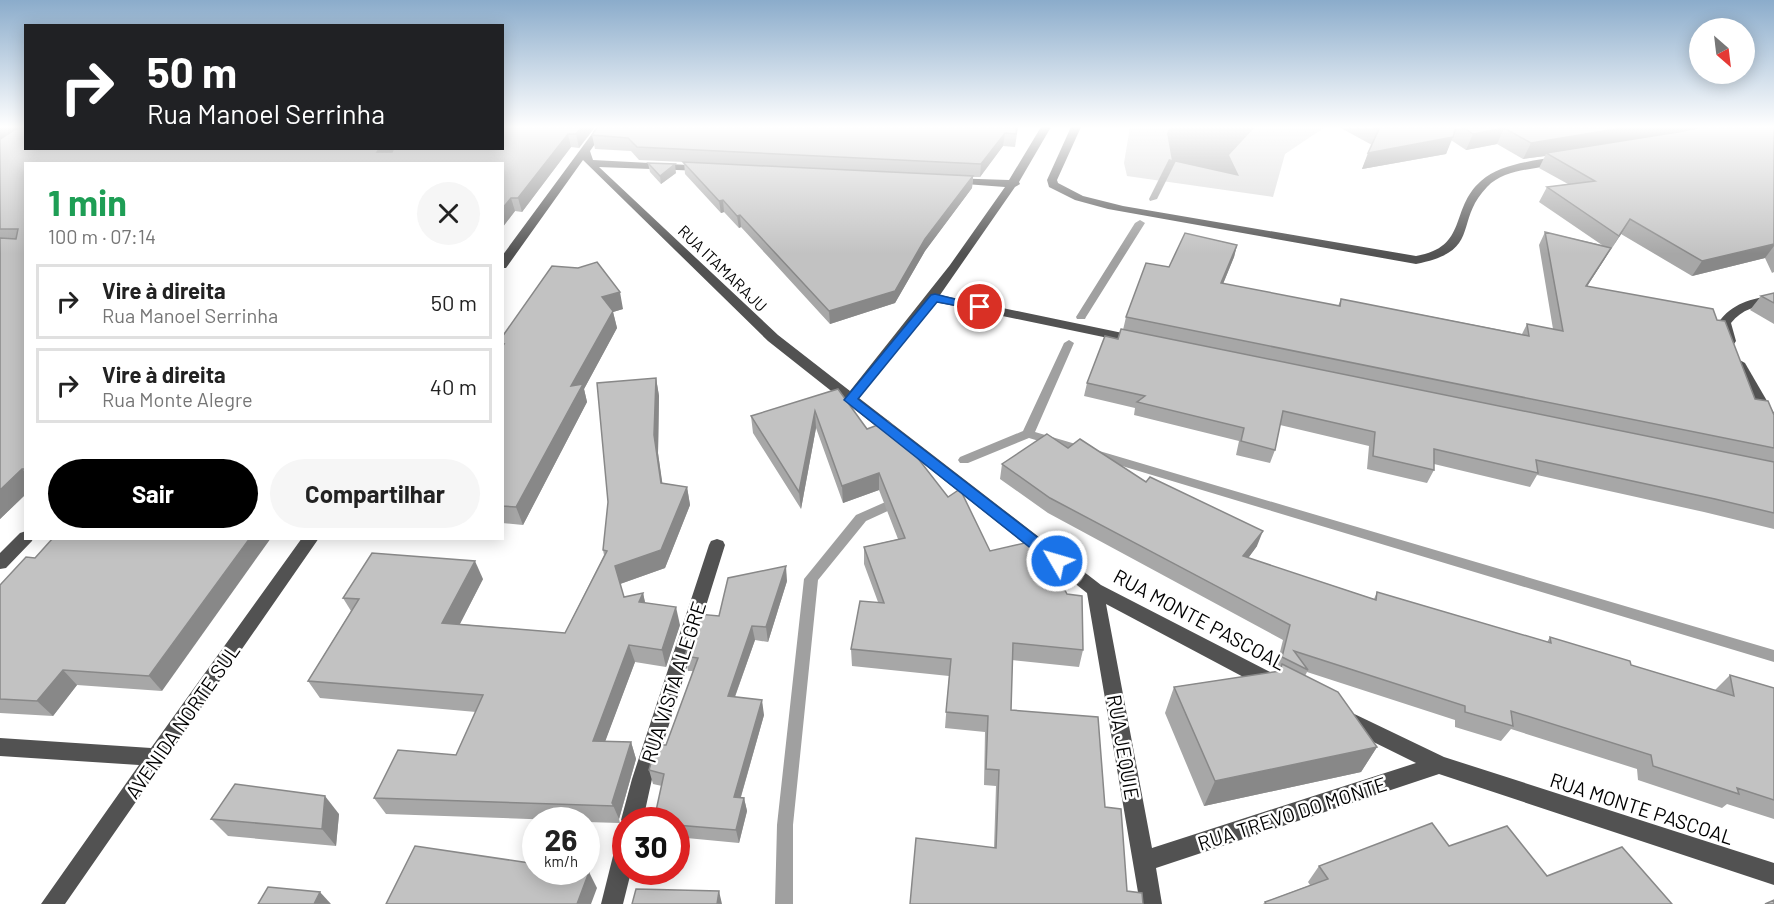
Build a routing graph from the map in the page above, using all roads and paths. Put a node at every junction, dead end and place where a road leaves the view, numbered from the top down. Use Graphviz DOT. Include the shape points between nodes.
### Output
graph roads {
  1 [pos="570,169"];
  2 [pos="596,169"];
  3 [pos="1023,169"];
  4 [pos="1057,169"];
  5 [pos="1520,169"];
  6 [pos="944,180"];
  7 [pos="1015,184"];
  8 [pos="507,253"];
  9 [pos="935,298"];
  10 [pos="1774,299"];
  11 [pos="1154,343"];
  12 [pos="850,400"];
  13 [pos="1774,425"];
  14 [pos="24,539"];
  15 [pos="310,540"];
  16 [pos="717,545"];
  17 [pos="0,563"];
  18 [pos="1095,590"];
  19 [pos="1293,693"];
  20 [pos="1324,709"];
  21 [pos="0,747"];
  22 [pos="157,757"];
  23 [pos="1439,765"];
  24 [pos="635,807"];
  25 [pos="1145,861"];
  26 [pos="1774,874"];
  27 [pos="617,885"];
  28 [pos="52,904"];
  29 [pos="612,904"];
  30 [pos="1151,904"];
  1 -- 8 [label="street"];
  2 -- 12 [label="street, RUA ITAMARAJU" via="773,338"];
  3 -- 7 [label="street"];
  4 -- 5 [label="street" via="1053,185 1096,202 1416,260 1435,259 1446,252 1484,184 1500,174"];
  6 -- 7 [label="street"];
  7 -- 9 [label="street"];
  9 -- 11 [label="street"];
  9 -- 12 [label="street"];
  10 -- 13 [label="street" via="1734,310 1725,323 1732,353"];
  12 -- 18 [label="street, RUA MONTE PASCOAL"];
  14 -- 17 [label="street"];
  15 -- 22 [label="street, AVENIDA NORTE SUL"];
  16 -- 24 [label="street, RUA VISTA ALEGRE"];
  18 -- 19 [label="street, RUA MONTE PASCOAL"];
  18 -- 25 [label="street, RUA JEQUIE"];
  20 -- 23 [label="street, RUA MONTE PASCOAL"];
  21 -- 22 [label="street"];
  22 -- 28 [label="street, AVENIDA NORTE SUL"];
  23 -- 25 [label="street, RUA TREVO DO MONTE"];
  23 -- 26 [label="street, RUA MONTE PASCOAL"];
  25 -- 30 [label="street, RUA JEQUIE"];
  27 -- 29 [label="street"];
}
